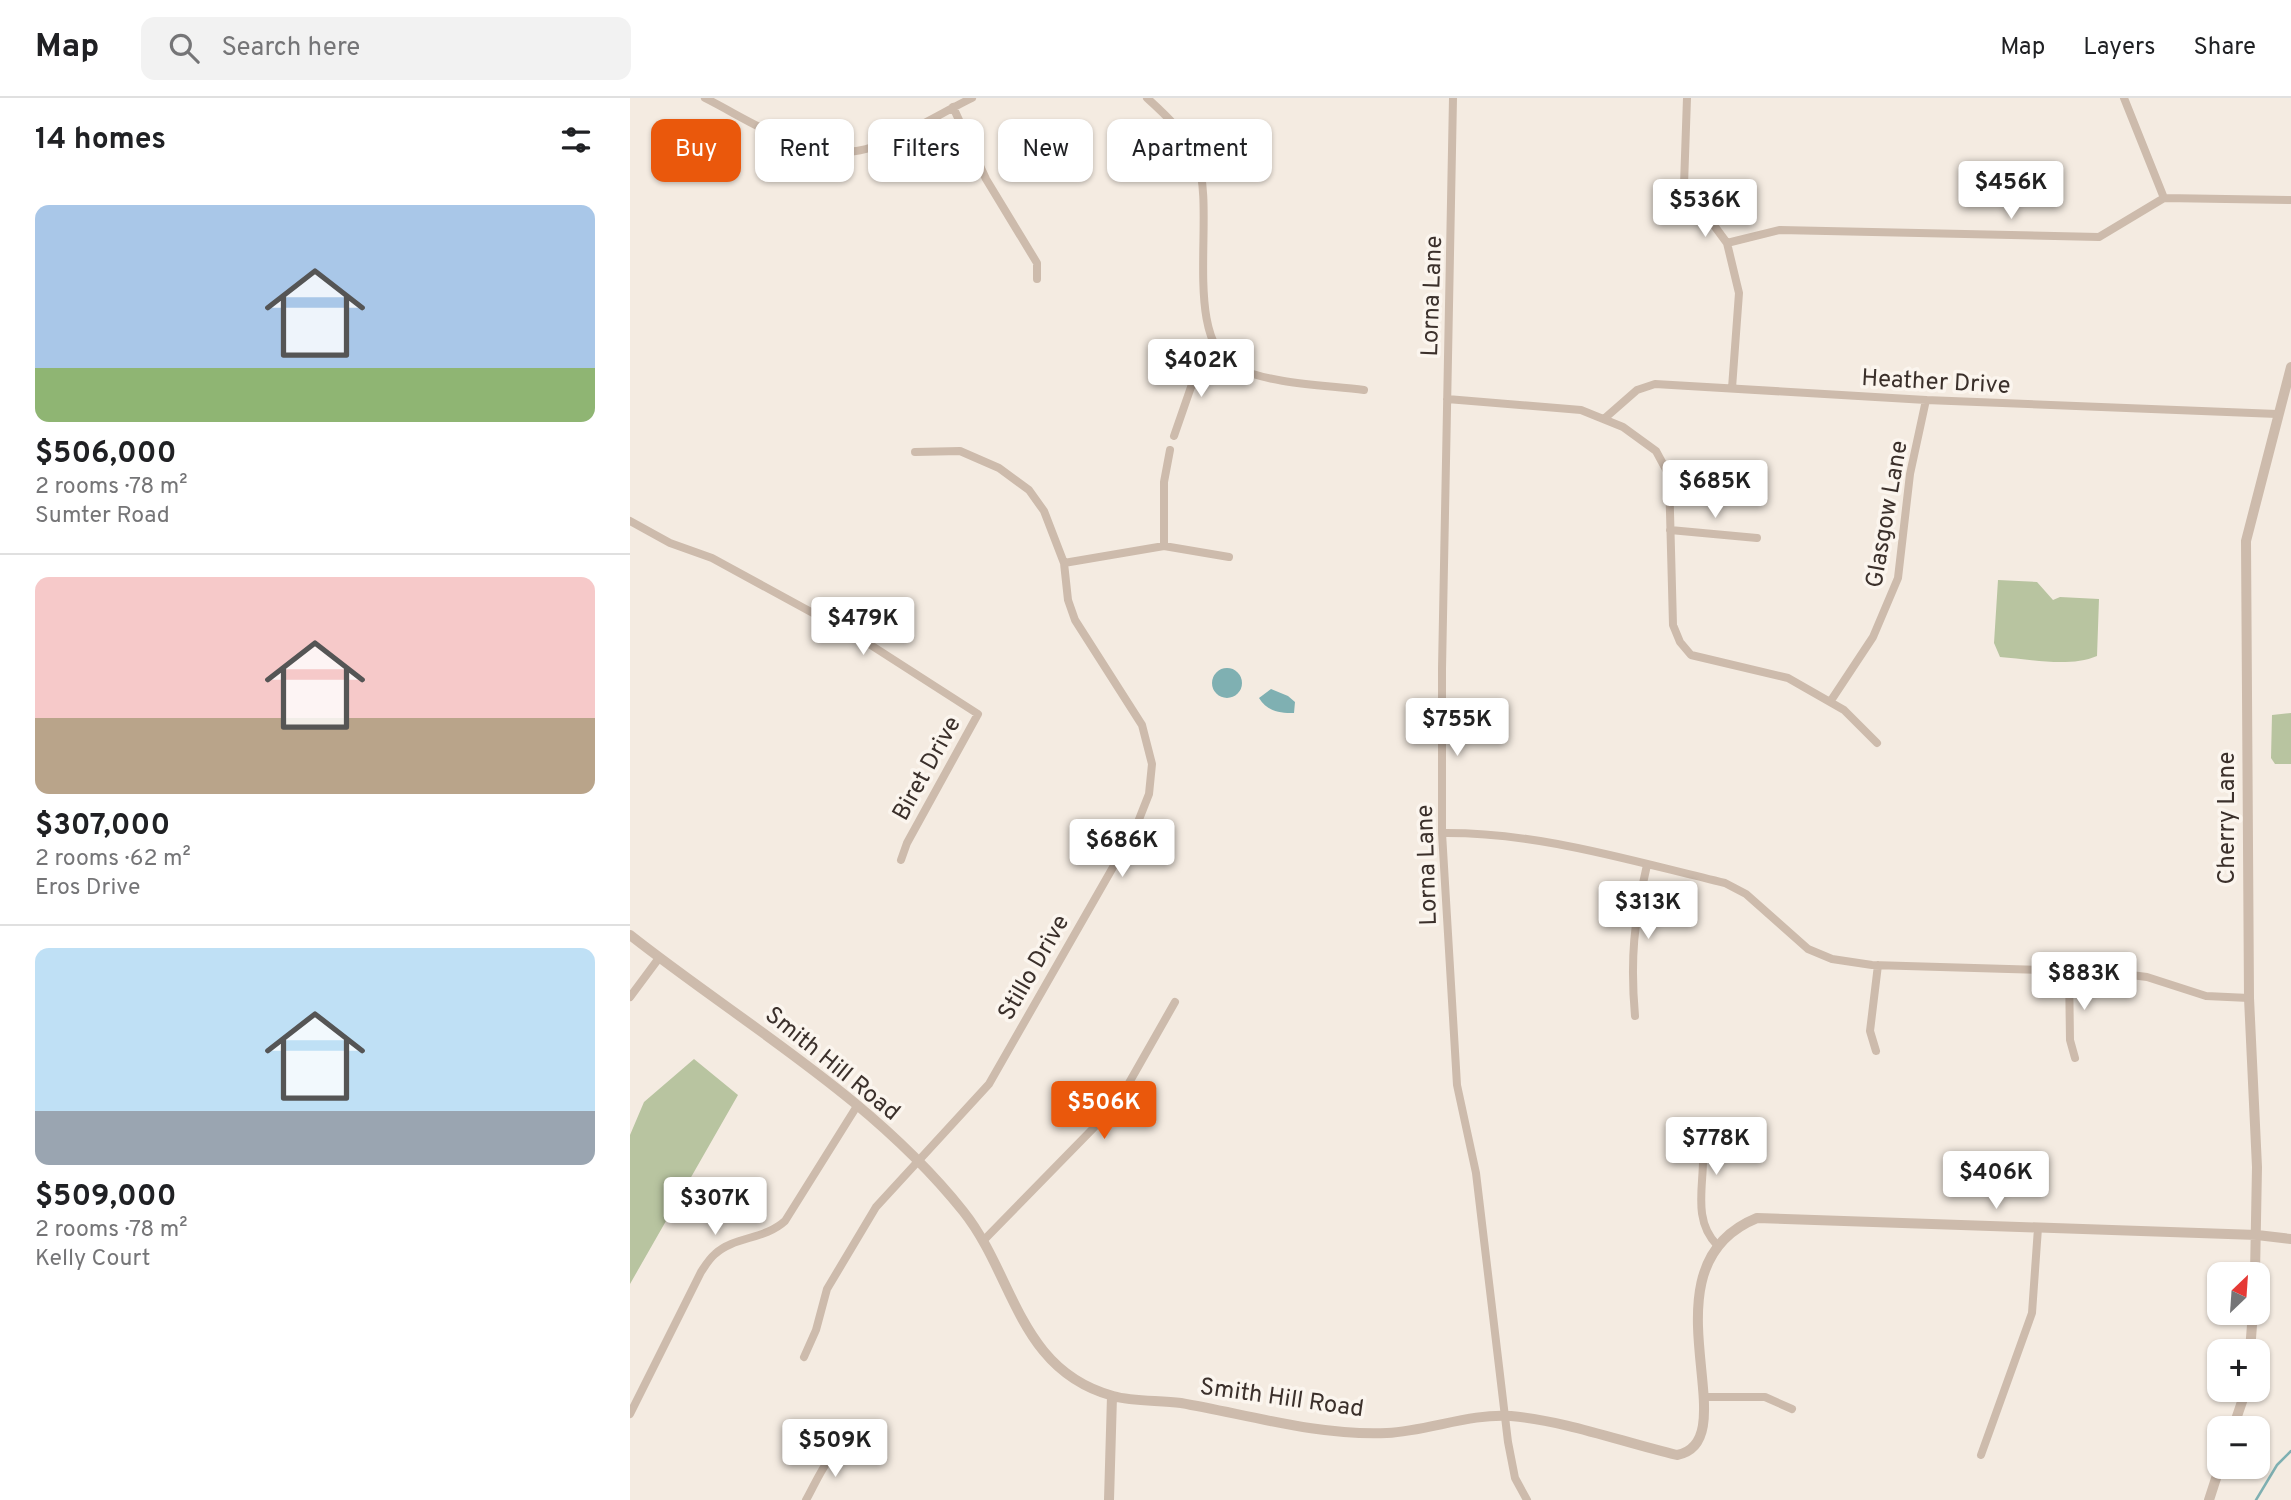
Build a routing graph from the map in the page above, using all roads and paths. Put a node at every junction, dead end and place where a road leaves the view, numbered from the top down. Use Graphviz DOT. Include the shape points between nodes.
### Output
graph roads {
  1 [pos="705,98"];
  2 [pos="972,98"];
  3 [pos="1147,98"];
  4 [pos="1454,98"];
  5 [pos="1687,98"];
  6 [pos="2124,98"];
  7 [pos="953,107"];
  8 [pos="2164,198"];
  9 [pos="2291,201"];
  10 [pos="1727,243"];
  11 [pos="1037,279"];
  12 [pos="1220,355"];
  13 [pos="2291,367"];
  14 [pos="1731,388"];
  15 [pos="1364,390"];
  16 [pos="1447,399"];
  17 [pos="1926,400"];
  18 [pos="2277,414"];
  19 [pos="1605,418"];
  20 [pos="1174,436"];
  21 [pos="1170,450"];
  22 [pos="915,453"];
  23 [pos="630,521"];
  24 [pos="1671,530"];
  25 [pos="1757,538"];
  26 [pos="1164,546"];
  27 [pos="1229,557"];
  28 [pos="1064,563"];
  29 [pos="1830,702"];
  30 [pos="1877,743"];
  31 [pos="1442,833"];
  32 [pos="901,860"];
  33 [pos="1647,865"];
  34 [pos="630,934"];
  35 [pos="659,958"];
  36 [pos="1878,965"];
  37 [pos="2069,970"];
  38 [pos="630,997"];
  39 [pos="2249,998"];
  40 [pos="1175,1002"];
  41 [pos="1635,1017"];
  42 [pos="1876,1051"];
  43 [pos="2076,1058"];
  44 [pos="857,1106"];
  45 [pos="1696,1123"];
  46 [pos="916,1160"];
  47 [pos="2038,1228"];
  48 [pos="2257,1234"];
  49 [pos="2291,1239"];
  50 [pos="983,1241"];
  51 [pos="1717,1245"];
  52 [pos="2256,1262"];
  53 [pos="804,1357"];
  54 [pos="1112,1396"];
  55 [pos="1703,1397"];
  56 [pos="1792,1409"];
  57 [pos="630,1414"];
  58 [pos="1507,1416"];
  59 [pos="852,1441"];
  60 [pos="1982,1455"];
  61 [pos="2216,1479"];
  62 [pos="806,1500"];
  63 [pos="1109,1500"];
  64 [pos="1527,1500"];
  65 [pos="2209,1500"];
  1 -- 7 [label="street" via="788,140 846,152 867,148"];
  2 -- 7 [label="street"];
  3 -- 12 [label="street" via="1169,117 1198,162 1206,310"];
  4 -- 16 [label="street, Lorna Lane"];
  5 -- 10 [label="street" via="1684,186"];
  6 -- 8 [label="street"];
  7 -- 11 [label="street" via="986,179 1037,263"];
  8 -- 9 [label="street"];
  8 -- 10 [label="street" via="2099,237 1780,230"];
  10 -- 14 [label="street" via="1739,293"];
  12 -- 15 [label="street" via="1236,368 1258,375"];
  12 -- 20 [label="street" via="1191,387"];
  13 -- 18 [label="street, Cherry Lane"];
  14 -- 17 [label="street, Heather Drive"];
  14 -- 19 [label="street, Heather Drive" via="1655,384 1637,390"];
  16 -- 19 [label="street" via="1581,410"];
  16 -- 31 [label="street, Lorna Lane"];
  17 -- 18 [label="street, Heather Drive"];
  17 -- 29 [label="street, Glasgow Lane" via="1910,474 1898,578 1873,637"];
  18 -- 39 [label="street, Cherry Lane" via="2246,541"];
  19 -- 24 [label="street" via="1656,451 1669,475"];
  21 -- 26 [label="street" via="1164,482"];
  22 -- 28 [label="street, Stillo Drive" via="960,451 999,468 1029,491 1044,511"];
  23 -- 32 [label="street, Biret Drive" via="670,543 712,558 866,642 978,714"];
  24 -- 25 [label="street"];
  24 -- 29 [label="street" via="1672,625 1691,655 1788,678"];
  26 -- 27 [label="street"];
  26 -- 28 [label="street"];
  28 -- 46 [label="street, Stillo Drive" via="1075,621 1142,725 1152,764 1149,794 1136,827 989,1084"];
  29 -- 30 [label="street"];
  31 -- 33 [label="street" via="1490,832 1532,838"];
  31 -- 58 [label="street, Lorna Lane" via="1457,1085 1476,1174"];
  33 -- 36 [label="street" via="1725,883 1746,894 1808,949 1832,959"];
  33 -- 41 [label="street" via="1634,928"];
  34 -- 35 [label="street, Smith Hill Road"];
  35 -- 38 [label="street"];
  35 -- 44 [label="street, Smith Hill Road" via="817,1071"];
  36 -- 37 [label="street"];
  36 -- 42 [label="street" via="1870,1031"];
  37 -- 39 [label="street" via="2147,977 2206,996"];
  37 -- 43 [label="street" via="2070,1040"];
  39 -- 48 [label="street, Cherry Lane"];
  40 -- 50 [label="street" via="1117,1104"];
  44 -- 46 [label="street, Smith Hill Road"];
  44 -- 57 [label="street" via="785,1221 772,1232 731,1244 715,1254 701,1272"];
  45 -- 51 [label="street" via="1703,1145 1701,1221"];
  46 -- 50 [label="street, Smith Hill Road" via="945,1188"];
  46 -- 53 [label="street, Stillo Drive" via="876,1207 827,1289"];
  47 -- 48 [label="street, Smith Hill Road"];
  47 -- 51 [label="street, Smith Hill Road" via="1757,1218 1741,1224"];
  47 -- 60 [label="street" via="2032,1313"];
  48 -- 49 [label="street, Smith Hill Road"];
  48 -- 52 [label="street, Cherry Lane"];
  50 -- 54 [label="street, Smith Hill Road" via="1034,1342 1070,1375"];
  51 -- 55 [label="street, Smith Hill Road" via="1700,1281"];
  54 -- 58 [label="street, Smith Hill Road" via="1175,1402 1285,1424 1387,1433"];
  54 -- 63 [label="street"];
  55 -- 56 [label="street" via="1765,1397"];
  55 -- 58 [label="street, Smith Hill Road" via="1702,1436 1687,1453 1677,1455 1565,1425"];
  58 -- 64 [label="street, Lorna Lane" via="1515,1478"];
  59 -- 62 [label="street" via="831,1457"];
  61 -- 65 [label="street"];
}
